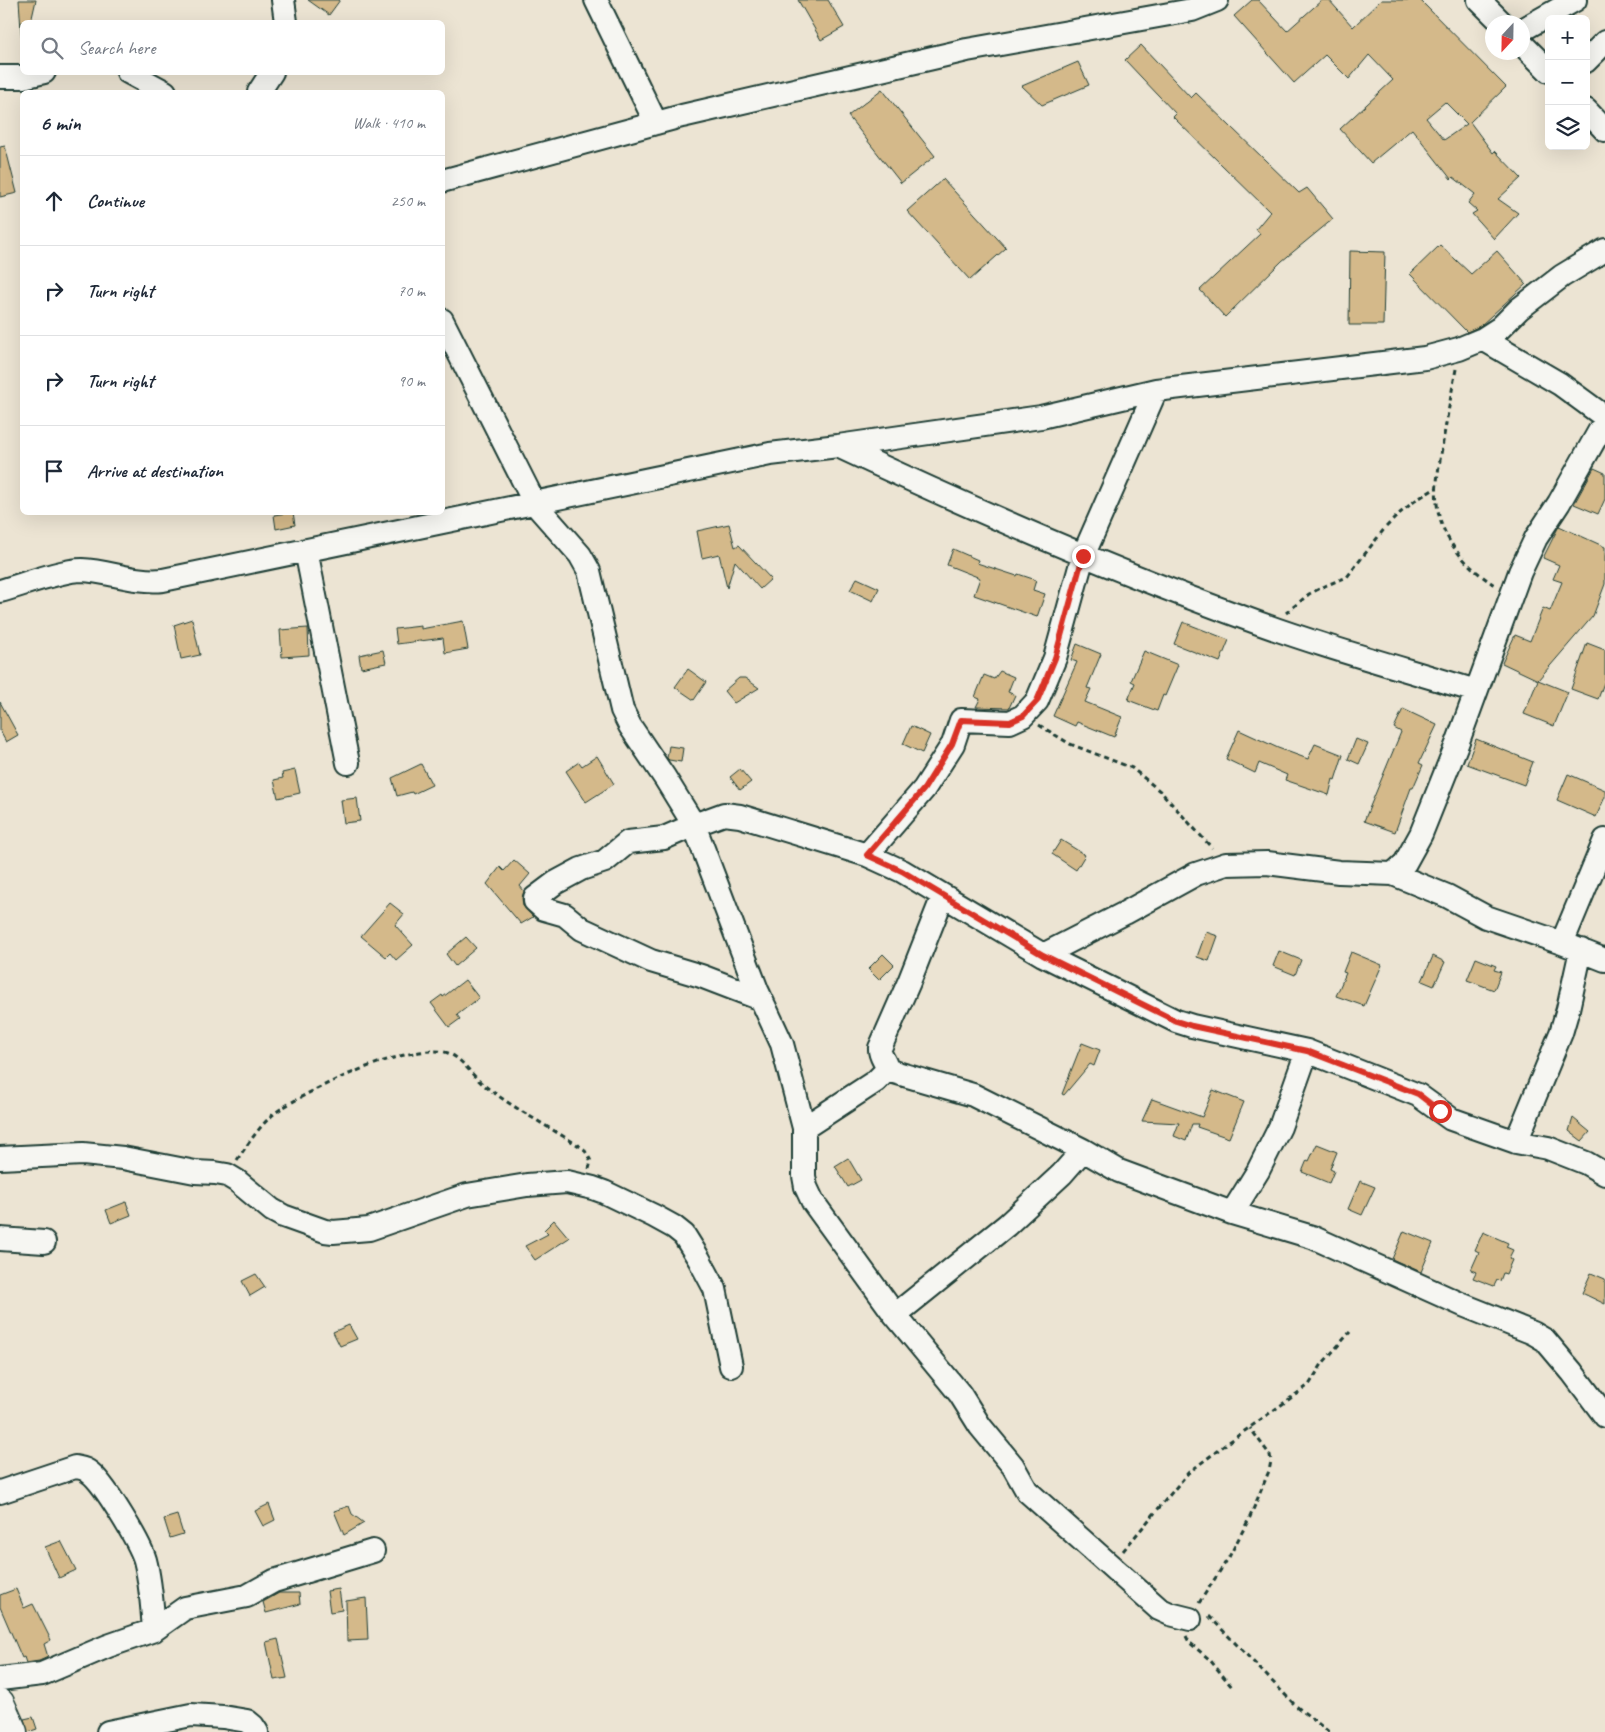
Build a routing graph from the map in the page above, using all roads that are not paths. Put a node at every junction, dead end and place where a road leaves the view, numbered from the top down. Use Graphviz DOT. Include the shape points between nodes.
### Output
graph roads {
  1 [pos="283,0"];
  2 [pos="596,0"];
  3 [pos="1217,0"];
  4 [pos="1479,0"];
  5 [pos="1575,0"];
  6 [pos="1494,15"];
  7 [pos="286,20"];
  8 [pos="1530,25"];
  9 [pos="1605,42"];
  10 [pos="1530,52"];
  11 [pos="1587,60"];
  12 [pos="1545,67"];
  13 [pos="31,75"];
  14 [pos="133,75"];
  15 [pos="270,75"];
  16 [pos="0,77"];
  17 [pos="160,90"];
  18 [pos="260,90"];
  19 [pos="1590,114"];
  20 [pos="656,123"];
  21 [pos="1605,130"];
  22 [pos="445,181"];
  23 [pos="1605,250"];
  24 [pos="445,326"];
  25 [pos="1483,340"];
  26 [pos="1156,390"];
  27 [pos="1605,417"];
  28 [pos="1605,421"];
  29 [pos="838,446"];
  30 [pos="535,504"];
  31 [pos="392,522"];
  32 [pos="306,550"];
  33 [pos="1083,556"];
  34 [pos="0,592"];
  35 [pos="1476,691"];
  36 [pos="348,763"];
  37 [pos="694,825"];
  38 [pos="1605,840"];
  39 [pos="867,855"];
  40 [pos="1393,874"];
  41 [pos="943,896"];
  42 [pos="1572,946"];
  43 [pos="1043,955"];
  44 [pos="1605,960"];
  45 [pos="761,999"];
  46 [pos="1307,1051"];
  47 [pos="887,1070"];
  48 [pos="804,1128"];
  49 [pos="1516,1142"];
  50 [pos="1083,1150"];
  51 [pos="0,1158"];
  52 [pos="1605,1174"];
  53 [pos="1232,1213"];
  54 [pos="0,1239"];
  55 [pos="44,1242"];
  56 [pos="895,1316"];
  57 [pos="731,1366"];
  58 [pos="1605,1416"];
  59 [pos="0,1492"];
  60 [pos="373,1551"];
  61 [pos="1194,1612"];
  62 [pos="154,1630"];
  63 [pos="0,1679"];
  64 [pos="0,1703"];
  65 [pos="13,1732"];
  66 [pos="108,1732"];
  67 [pos="257,1732"];
  1 -- 7 [label="street"];
  2 -- 20 [label="street"];
  3 -- 20 [label="street" via="1192,10 967,50"];
  4 -- 6 [label="street"];
  5 -- 8 [label="street"];
  9 -- 11 [label="street"];
  10 -- 12 [label="street"];
  13 -- 16 [label="street"];
  14 -- 17 [label="street"];
  15 -- 18 [label="street"];
  19 -- 21 [label="street"];
  20 -- 22 [label="street"];
  23 -- 25 [label="street" via="1562,276"];
  24 -- 30 [label="street"];
  25 -- 26 [label="street" via="1425,358"];
  25 -- 27 [label="street" via="1560,384"];
  26 -- 29 [label="street" via="1041,417"];
  26 -- 33 [label="street"];
  28 -- 35 [label="street" via="1536,538"];
  29 -- 30 [label="street" via="770,454"];
  29 -- 33 [label="street"];
  30 -- 31 [label="street"];
  30 -- 37 [label="street" via="580,555 589,571 622,710"];
  31 -- 32 [label="street"];
  32 -- 34 [label="street" via="154,581 71,571"];
  32 -- 36 [label="street"];
  33 -- 35 [label="street" via="1272,628"];
  33 -- 39 [label="street" via="1055,658 1037,701 1023,716 1010,722 961,720 952,744 924,789"];
  35 -- 40 [label="street" via="1421,834 1405,863"];
  37 -- 39 [label="street" via="732,814"];
  37 -- 45 [label="street"];
  37 -- 45 [label="street" via="664,838 628,842 605,860 555,883 536,896 535,902 544,909 565,914 582,929 651,961"];
  38 -- 42 [label="street"];
  39 -- 41 [label="street" via="902,871"];
  40 -- 42 [label="street" via="1447,896 1486,917"];
  40 -- 43 [label="street" via="1339,872 1267,863 1226,864 1196,874"];
  41 -- 43 [label="street"];
  41 -- 47 [label="street" via="880,1048"];
  42 -- 44 [label="street"];
  42 -- 49 [label="street" via="1568,1009"];
  43 -- 46 [label="street" via="1176,1021"];
  45 -- 48 [label="street" via="782,1044"];
  46 -- 49 [label="street" via="1418,1094 1452,1119"];
  46 -- 53 [label="street" via="1280,1127"];
  47 -- 48 [label="street" via="876,1081"];
  47 -- 50 [label="street" via="973,1095"];
  48 -- 56 [label="street" via="806,1187 813,1202"];
  49 -- 52 [label="street" via="1548,1148"];
  50 -- 53 [label="street" via="1119,1171"];
  50 -- 56 [label="street" via="1007,1225"];
  51 -- 57 [label="street" via="83,1154 227,1175 283,1216 333,1232 369,1229 467,1195 527,1185 567,1182 604,1192 684,1235 715,1289"];
  53 -- 58 [label="street" via="1312,1237 1463,1305 1533,1332 1551,1347"];
  54 -- 55 [label="street"];
  56 -- 61 [label="street" via="960,1394 980,1426 1013,1466 1026,1491 1163,1612"];
  59 -- 62 [label="street" via="74,1468 90,1472 140,1548 150,1583"];
  60 -- 62 [label="street" via="274,1581 247,1596 185,1608"];
  62 -- 63 [label="street" via="42,1674"];
  64 -- 65 [label="main road"];
  66 -- 67 [label="street" via="191,1715 247,1721"];
}
